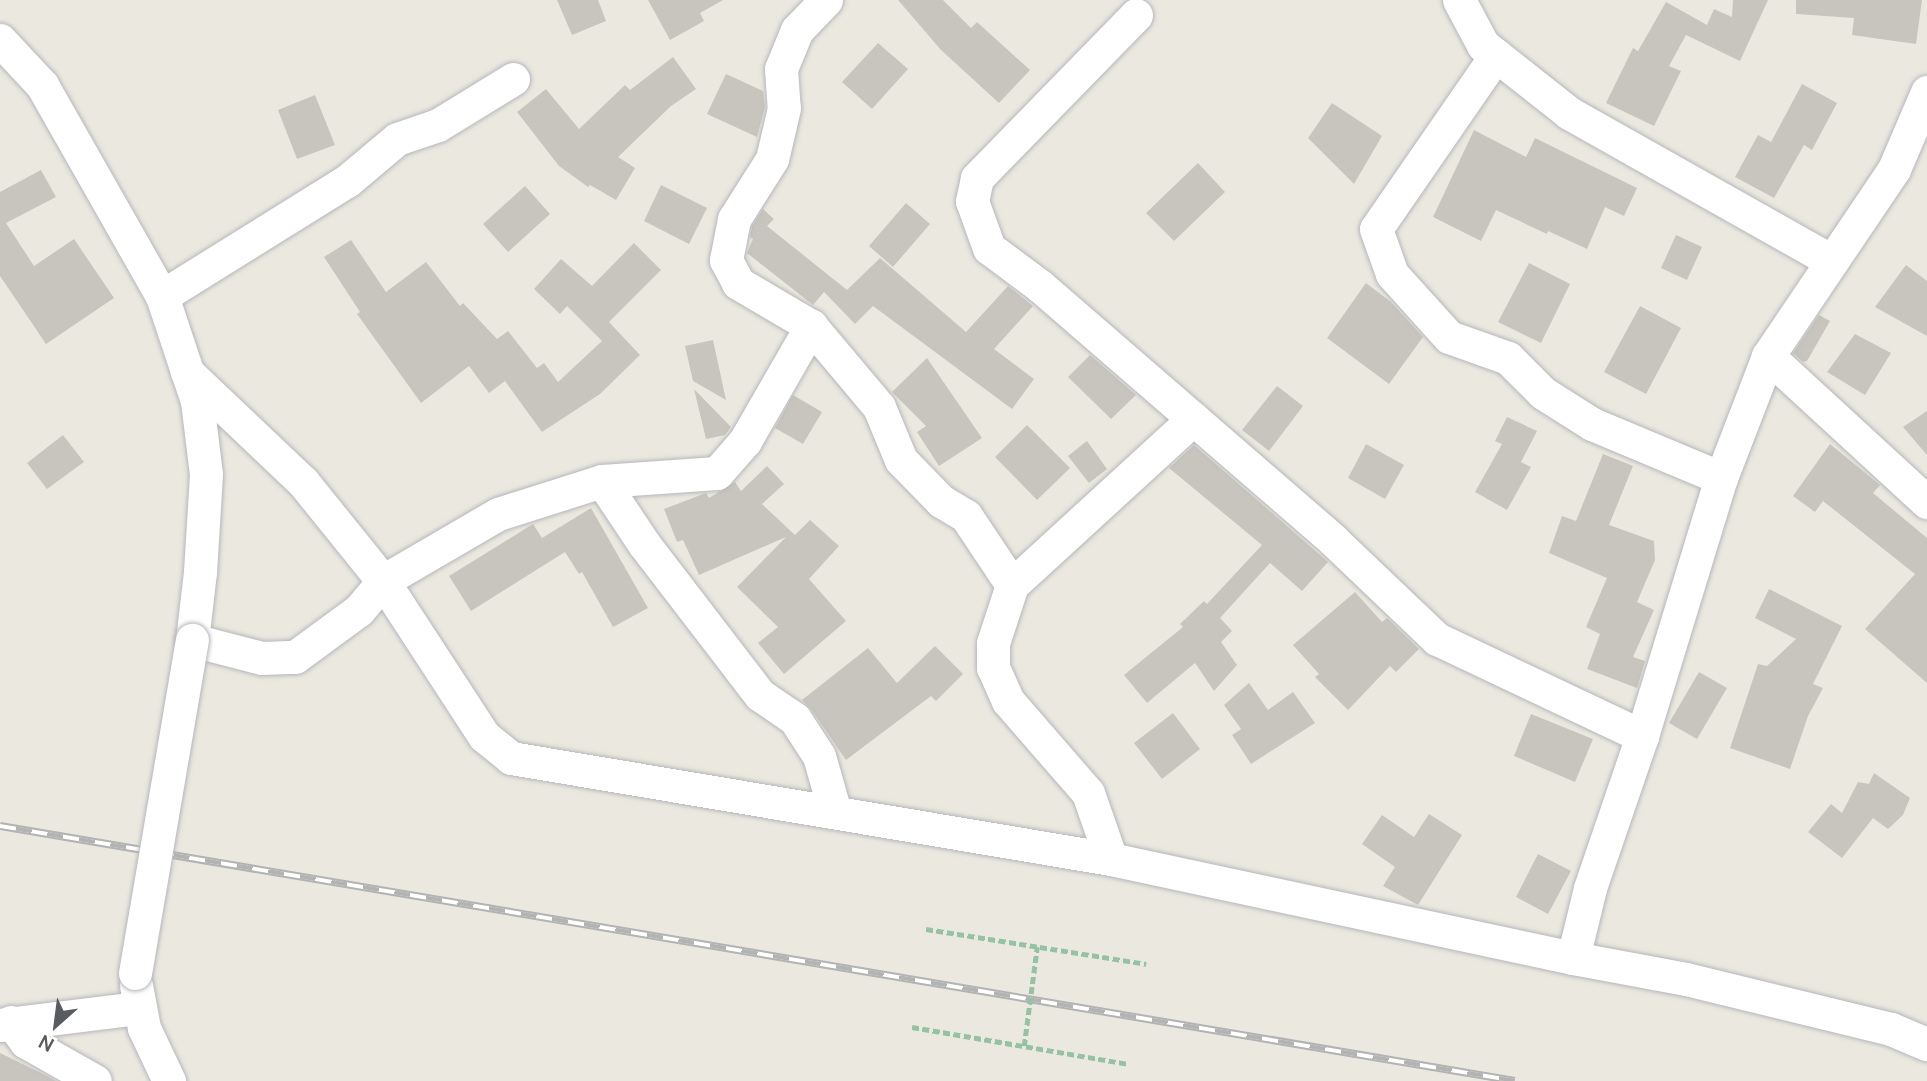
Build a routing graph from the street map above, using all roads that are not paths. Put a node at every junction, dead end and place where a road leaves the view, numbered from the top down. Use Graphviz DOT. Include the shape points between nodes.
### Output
graph roads {
  1 [pos="826,0"];
  2 [pos="1459,0"];
  3 [pos="1136,15"];
  4 [pos="0,40"];
  5 [pos="1496,55"];
  6 [pos="513,79"];
  7 [pos="1927,92"];
  8 [pos="1830,260"];
  9 [pos="162,296"];
  10 [pos="811,326"];
  11 [pos="1768,356"];
  12 [pos="187,372"];
  13 [pos="1194,419"];
  14 [pos="1721,478"];
  15 [pos="602,481"];
  16 [pos="1927,502"];
  17 [pos="383,582"];
  18 [pos="1012,585"];
  19 [pos="192,640"];
  20 [pos="1642,736"];
  21 [pos="835,812"];
  22 [pos="1111,859"];
  23 [pos="1573,958"];
  24 [pos="139,1008"];
  25 [pos="5,1023"];
  26 [pos="1927,1044"];
  27 [pos="95,1081"];
  28 [pos="169,1081"];
  1 -- 10 [label="street" via="797,30 781,69 784,107 772,159 734,219 726,260 738,283"];
  2 -- 5 [label="street" via="1483,44"];
  3 -- 13 [label="street" via="977,178 972,201 989,248"];
  4 -- 9 [label="street" via="42,85"];
  5 -- 8 [label="street" via="1569,113"];
  5 -- 14 [label="street" via="1376,229 1392,274 1449,337 1508,358 1542,393 1592,424"];
  6 -- 9 [label="street" via="438,125 397,139 347,181"];
  7 -- 8 [label="street" via="1894,169"];
  8 -- 11 [label="street"];
  9 -- 12 [label="street"];
  10 -- 15 [label="street" via="745,441 717,473"];
  10 -- 18 [label="street" via="879,407 901,460 941,501 965,516"];
  11 -- 14 [label="street"];
  11 -- 16 [label="street"];
  12 -- 17 [label="street" via="303,482"];
  12 -- 19 [label="street" via="197,401 206,474"];
  13 -- 18 [label="street"];
  13 -- 20 [label="street" via="1333,540 1437,639"];
  14 -- 20 [label="street"];
  15 -- 17 [label="street" via="498,514"];
  15 -- 21 [label="street" via="644,544 760,695 795,719 819,756"];
  17 -- 19 [label="street" via="359,610 295,657 262,658"];
  17 -- 21 [label="street" via="484,736 511,758"];
  18 -- 22 [label="street" via="993,643 993,668 1007,701 1088,793"];
  19 -- 24 [label="street, bridge" via="135,973"];
  20 -- 23 [label="street" via="1590,888"];
  21 -- 22 [label="street"];
  22 -- 23 [label="street"];
  23 -- 26 [label="street" via="1686,979 1891,1029"];
  24 -- 25 [label="street"];
  24 -- 28 [label="street"];
  25 -- 27 [label="street" via="26,1042"];
}
